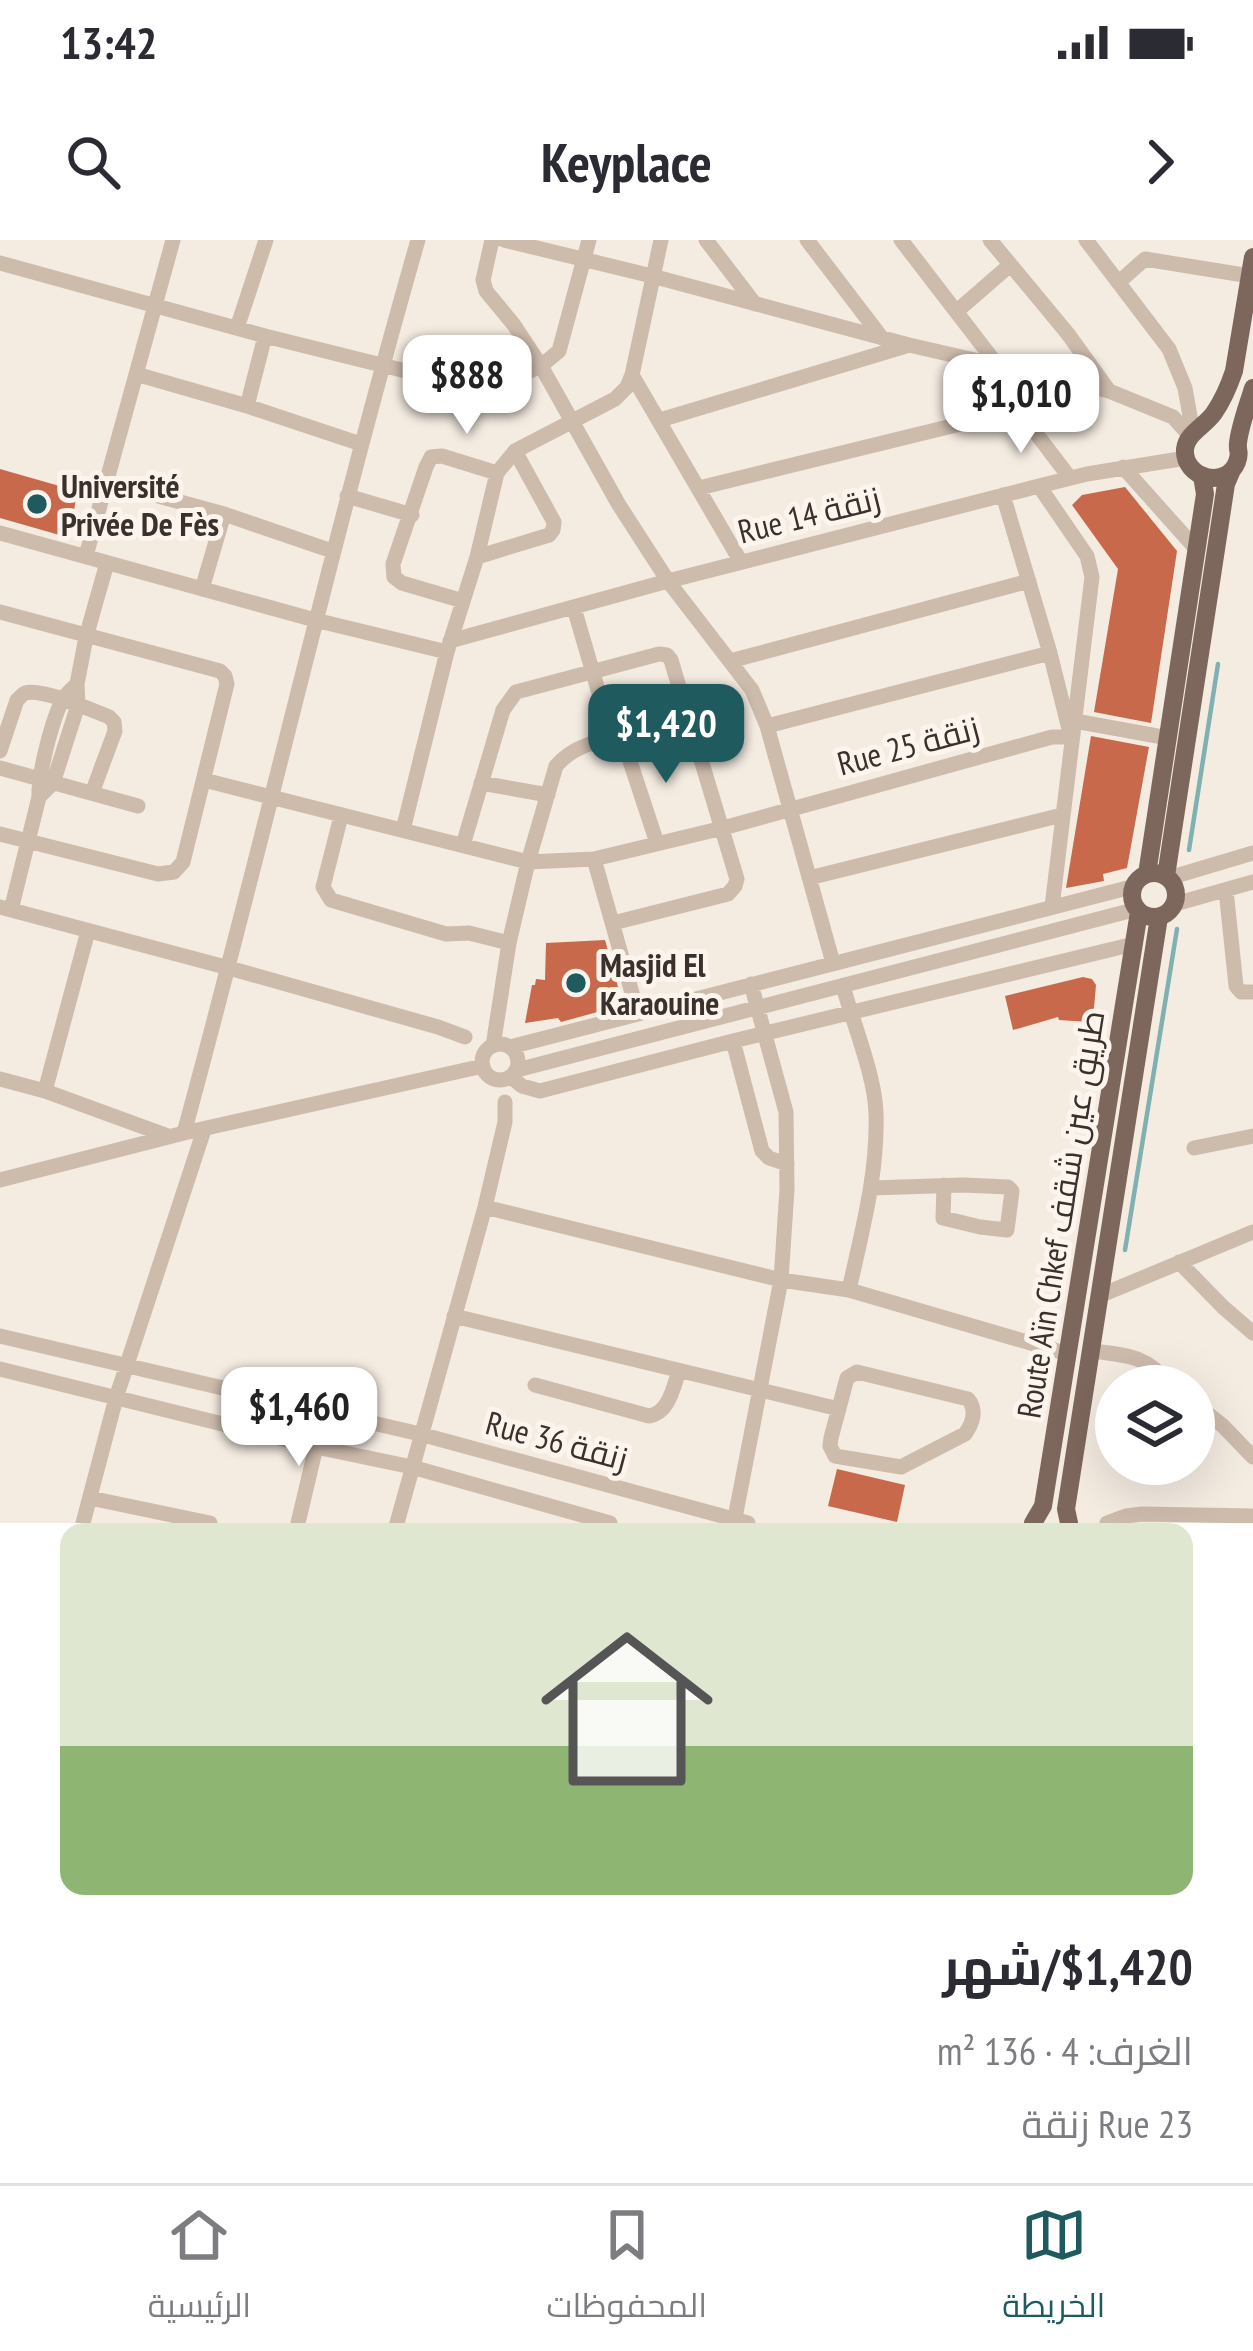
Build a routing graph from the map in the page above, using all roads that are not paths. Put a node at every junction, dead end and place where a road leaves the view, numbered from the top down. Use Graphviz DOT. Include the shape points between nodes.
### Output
graph roads {
  1 [pos="173,240"];
  2 [pos="266,240"];
  3 [pos="418,240"];
  4 [pos="492,240"];
  5 [pos="504,240"];
  6 [pos="589,240"];
  7 [pos="661,240"];
  8 [pos="706,240"];
  9 [pos="807,240"];
  10 [pos="902,240"];
  11 [pos="990,240"];
  12 [pos="1086,240"];
  13 [pos="1147,240"];
  14 [pos="583,259"];
  15 [pos="1156,259"];
  16 [pos="0,263"];
  17 [pos="1010,265"];
  18 [pos="1251,266"];
  19 [pos="652,276"];
  20 [pos="1119,282"];
  21 [pos="755,304"];
  22 [pos="156,306"];
  23 [pos="957,311"];
  24 [pos="237,328"];
  25 [pos="265,336"];
  26 [pos="882,338"];
  27 [pos="909,345"];
  28 [pos="382,364"];
  29 [pos="541,366"];
  30 [pos="998,366"];
  31 [pos="136,374"];
  32 [pos="1026,374"];
  33 [pos="632,375"];
  34 [pos="1253,388"];
  35 [pos="1108,391"];
  36 [pos="1012,403"];
  37 [pos="247,406"];
  38 [pos="660,421"];
  39 [pos="572,422"];
  40 [pos="1196,432"];
  41 [pos="361,444"];
  42 [pos="515,452"];
  43 [pos="1241,456"];
  44 [pos="1186,458"];
  45 [pos="1123,467"];
  46 [pos="497,473"];
  47 [pos="1202,476"];
  48 [pos="1070,478"];
  49 [pos="106,482"];
  50 [pos="1039,486"];
  51 [pos="699,488"];
  52 [pos="1004,495"];
  53 [pos="347,496"];
  54 [pos="224,514"];
  55 [pos="412,515"];
  56 [pos="0,533"];
  57 [pos="1197,550"];
  58 [pos="332,551"];
  59 [pos="86,556"];
  60 [pos="477,557"];
  61 [pos="741,562"];
  62 [pos="107,563"];
  63 [pos="668,581"];
  64 [pos="1029,581"];
  65 [pos="202,589"];
  66 [pos="463,601"];
  67 [pos="574,608"];
  68 [pos="0,612"];
  69 [pos="315,620"];
  70 [pos="86,638"];
  71 [pos="448,647"];
  72 [pos="1050,653"];
  73 [pos="730,661"];
  74 [pos="594,673"];
  75 [pos="70,703"];
  76 [pos="766,726"];
  77 [pos="1073,729"];
  78 [pos="612,738"];
  79 [pos="1168,738"];
  80 [pos="0,752"];
  81 [pos="0,768"];
  82 [pos="204,780"];
  83 [pos="481,783"];
  84 [pos="43,787"];
  85 [pos="92,793"];
  86 [pos="548,795"];
  87 [pos="271,798"];
  88 [pos="138,806"];
  89 [pos="789,808"];
  90 [pos="1062,815"];
  91 [pos="341,816"];
  92 [pos="723,828"];
  93 [pos="403,830"];
  94 [pos="0,834"];
  95 [pos="28,843"];
  96 [pos="657,843"];
  97 [pos="464,844"];
  98 [pos="1253,854"];
  99 [pos="594,859"];
  100 [pos="528,862"];
  101 [pos="809,878"];
  102 [pos="1154,878"];
  103 [pos="1253,882"];
  104 [pos="1226,890"];
  105 [pos="1175,904"];
  106 [pos="1052,907"];
  107 [pos="5,909"];
  108 [pos="1145,913"];
  109 [pos="613,923"];
  110 [pos="88,931"];
  111 [pos="509,943"];
  112 [pos="1134,944"];
  113 [pos="833,963"];
  114 [pos="230,968"];
  115 [pos="751,984"];
  116 [pos="843,986"];
  117 [pos="1253,992"];
  118 [pos="758,1008"];
  119 [pos="850,1013"];
  120 [pos="638,1014"];
  121 [pos="766,1034"];
  122 [pos="733,1041"];
  123 [pos="499,1063"];
  124 [pos="0,1078"];
  125 [pos="45,1091"];
  126 [pos="204,1130"];
  127 [pos="177,1135"];
  128 [pos="1253,1136"];
  129 [pos="1194,1148"];
  130 [pos="788,1164"];
  131 [pos="0,1180"];
  132 [pos="944,1185"];
  133 [pos="872,1188"];
  134 [pos="485,1208"];
  135 [pos="1253,1232"];
  136 [pos="1179,1262"];
  137 [pos="781,1280"];
  138 [pos="849,1290"];
  139 [pos="1099,1296"];
  140 [pos="454,1316"];
  141 [pos="1249,1325"];
  142 [pos="0,1336"];
  143 [pos="1090,1352"];
  144 [pos="1068,1354"];
  145 [pos="1153,1365"];
  146 [pos="127,1366"];
  147 [pos="0,1369"];
  148 [pos="679,1371"];
  149 [pos="535,1385"];
  150 [pos="761,1391"];
  151 [pos="116,1398"];
  152 [pos="839,1409"];
  153 [pos="1215,1420"];
  154 [pos="420,1434"];
  155 [pos="316,1447"];
  156 [pos="1253,1456"];
  157 [pos="412,1467"];
  158 [pos="90,1498"];
  159 [pos="1253,1516"];
  160 [pos="739,1522"];
  161 [pos="83,1523"];
  162 [pos="209,1523"];
  163 [pos="298,1523"];
  164 [pos="397,1523"];
  165 [pos="610,1523"];
  166 [pos="1033,1523"];
  167 [pos="1069,1523"];
  168 [pos="1107,1523"];
  1 -- 22 [label="street"];
  2 -- 24 [label="street"];
  3 -- 28 [label="street"];
  4 -- 29 [label="street" via="486,291"];
  5 -- 14 [label="street"];
  6 -- 14 [label="street"];
  7 -- 19 [label="street"];
  8 -- 21 [label="street"];
  9 -- 26 [label="street"];
  10 -- 23 [label="street"];
  11 -- 17 [label="street"];
  12 -- 20 [label="street"];
  13 -- 15 [label="street"];
  14 -- 19 [label="street"];
  14 -- 29 [label="street" via="563,345"];
  15 -- 18 [label="street"];
  15 -- 20 [label="street"];
  16 -- 22 [label="street"];
  17 -- 23 [label="street"];
  17 -- 35 [label="street"];
  18 -- 40 [label="main road" via="1234,370 1221,403"];
  19 -- 21 [label="street"];
  19 -- 33 [label="street"];
  20 -- 40 [label="street" via="1168,349"];
  21 -- 26 [label="street"];
  22 -- 24 [label="street"];
  22 -- 31 [label="street"];
  23 -- 30 [label="street"];
  24 -- 25 [label="street"];
  25 -- 28 [label="street"];
  25 -- 37 [label="street"];
  26 -- 27 [label="street"];
  27 -- 30 [label="street"];
  27 -- 38 [label="street"];
  28 -- 29 [label="street" via="474,388"];
  28 -- 41 [label="street"];
  29 -- 39 [label="street"];
  30 -- 32 [label="street"];
  31 -- 37 [label="street"];
  31 -- 49 [label="street"];
  32 -- 35 [label="street"];
  32 -- 36 [label="street"];
  33 -- 38 [label="street"];
  33 -- 39 [label="street" via="615,399"];
  34 -- 43 [label="main road"];
  35 -- 40 [label="street"];
  36 -- 48 [label="street"];
  36 -- 51 [label="street" via="998,416"];
  37 -- 41 [label="street"];
  38 -- 51 [label="street"];
  39 -- 42 [label="street"];
  39 -- 63 [label="street"];
  40 -- 43 [label="main road" via="1221,426"];
  40 -- 44 [label="main road"];
  41 -- 53 [label="street"];
  42 -- 46 [label="street"];
  42 -- 60 [label="street" via="553,530"];
  43 -- 47 [label="main road" via="1216,478"];
  43 -- 102 [label="main road" via="1226,484"];
  44 -- 45 [label="street, Rue 14 زنقة"];
  44 -- 47 [label="main road"];
  45 -- 48 [label="street, Rue 14 زنقة"];
  45 -- 57 [label="street"];
  46 -- 55 [label="street" via="431,458"];
  46 -- 60 [label="street"];
  47 -- 57 [label="main road"];
  48 -- 50 [label="street, Rue 14 زنقة"];
  49 -- 54 [label="street"];
  49 -- 59 [label="street"];
  50 -- 52 [label="street, Rue 14 زنقة"];
  50 -- 77 [label="street" via="1092,568"];
  51 -- 61 [label="street"];
  52 -- 61 [label="street, Rue 14 زنقة"];
  52 -- 64 [label="street"];
  53 -- 55 [label="street"];
  53 -- 58 [label="street"];
  54 -- 58 [label="street"];
  54 -- 65 [label="street"];
  55 -- 66 [label="street" via="394,577"];
  56 -- 59 [label="street, Rue 14 زنقة"];
  57 -- 79 [label="main road"];
  58 -- 69 [label="street"];
  59 -- 62 [label="street, Rue 14 زنقة"];
  60 -- 66 [label="street"];
  61 -- 63 [label="street, Rue 14 زنقة"];
  62 -- 65 [label="street, Rue 14 زنقة"];
  62 -- 70 [label="street"];
  63 -- 67 [label="street, Rue 14 زنقة"];
  63 -- 73 [label="street"];
  64 -- 72 [label="street"];
  64 -- 73 [label="street"];
  65 -- 69 [label="street, Rue 14 زنقة"];
  66 -- 71 [label="street"];
  67 -- 71 [label="street, Rue 14 زنقة"];
  67 -- 74 [label="street"];
  68 -- 70 [label="street"];
  69 -- 71 [label="street, Rue 14 زنقة"];
  69 -- 87 [label="street"];
  70 -- 75 [label="street"];
  70 -- 82 [label="street" via="225,676"];
  71 -- 93 [label="street"];
  72 -- 76 [label="street"];
  72 -- 77 [label="street"];
  73 -- 76 [label="street"];
  74 -- 78 [label="street"];
  74 -- 83 [label="street" via="516,692"];
  74 -- 92 [label="street" via="667,655"];
  75 -- 80 [label="street" via="23,694"];
  75 -- 84 [label="street"];
  75 -- 85 [label="street" via="109,717 115,731"];
  76 -- 89 [label="street"];
  77 -- 79 [label="street"];
  77 -- 89 [label="street, Rue 25 زنقة"];
  77 -- 90 [label="street"];
  78 -- 86 [label="street" via="564,756"];
  78 -- 96 [label="street" via="627,744"];
  79 -- 102 [label="main road"];
  81 -- 84 [label="street"];
  82 -- 87 [label="street, Rue 25 زنقة"];
  82 -- 95 [label="street" via="174,872"];
  83 -- 86 [label="street"];
  83 -- 97 [label="street"];
  84 -- 85 [label="street"];
  84 -- 95 [label="street"];
  85 -- 88 [label="street"];
  86 -- 100 [label="street"];
  87 -- 91 [label="street, Rue 25 زنقة"];
  87 -- 114 [label="street"];
  89 -- 92 [label="street, Rue 25 زنقة"];
  89 -- 101 [label="street"];
  90 -- 101 [label="street"];
  90 -- 106 [label="street"];
  91 -- 93 [label="street, Rue 25 زنقة"];
  91 -- 111 [label="street" via="323,887 331,900 446,934"];
  92 -- 96 [label="street, Rue 25 زنقة"];
  92 -- 109 [label="street" via="737,879 728,894"];
  93 -- 97 [label="street, Rue 25 زنقة"];
  94 -- 95 [label="street"];
  95 -- 107 [label="street"];
  96 -- 99 [label="street, Rue 25 زنقة"];
  97 -- 100 [label="street, Rue 25 زنقة"];
  98 -- 102 [label="street"];
  99 -- 100 [label="street, Rue 25 زنقة"];
  99 -- 109 [label="street"];
  100 -- 111 [label="street"];
  101 -- 113 [label="street"];
  102 -- 105 [label="main road" via="1176,889"];
  102 -- 106 [label="street"];
  102 -- 108 [label="main road" via="1132,897"];
  103 -- 104 [label="street"];
  104 -- 105 [label="street"];
  104 -- 117 [label="street" via="1236,986"];
  105 -- 108 [label="main road"];
  106 -- 113 [label="street"];
  107 -- 110 [label="street"];
  108 -- 112 [label="main road, Route Aïn Chkef طريق عين شقف"];
  108 -- 116 [label="street"];
  108 -- 139 [label="main road, Route Aïn Chkef طريق عين شقف"];
  109 -- 120 [label="street"];
  110 -- 114 [label="street"];
  110 -- 125 [label="street"];
  111 -- 123 [label="street"];
  112 -- 119 [label="street"];
  112 -- 144 [label="main road, Route Aïn Chkef طريق عين شقف"];
  113 -- 115 [label="street"];
  114 -- 123 [label="street" via="465,1037"];
  114 -- 127 [label="street"];
  115 -- 118 [label="street"];
  115 -- 120 [label="street"];
  116 -- 118 [label="street"];
  116 -- 119 [label="street"];
  118 -- 121 [label="street"];
  118 -- 123 [label="street"];
  119 -- 121 [label="street"];
  119 -- 133 [label="street" via="876,1112"];
  120 -- 123 [label="street"];
  121 -- 122 [label="street"];
  121 -- 130 [label="street" via="786,1112"];
  122 -- 123 [label="street" via="540,1091 522,1087"];
  122 -- 130 [label="street" via="762,1151"];
  123 -- 126 [label="street"];
  123 -- 134 [label="street" via="505,1122"];
  124 -- 125 [label="street"];
  125 -- 127 [label="street"];
  126 -- 127 [label="street"];
  126 -- 146 [label="street"];
  127 -- 131 [label="street"];
  128 -- 129 [label="street"];
  130 -- 137 [label="street"];
  132 -- 132 [label="street" via="1010,1188 1007,1230 944,1218"];
  132 -- 133 [label="street"];
  133 -- 138 [label="street"];
  134 -- 137 [label="street"];
  134 -- 140 [label="street"];
  135 -- 136 [label="street"];
  136 -- 139 [label="street"];
  136 -- 141 [label="street"];
  137 -- 138 [label="street"];
  137 -- 150 [label="street"];
  138 -- 144 [label="street"];
  139 -- 143 [label="main road, Route Aïn Chkef طريق عين شقف"];
  140 -- 148 [label="street"];
  140 -- 154 [label="street"];
  142 -- 146 [label="street, Rue 36 زنقة"];
  143 -- 145 [label="street"];
  143 -- 167 [label="main road, Route Aïn Chkef طريق عين شقف"];
  144 -- 166 [label="main road, Route Aïn Chkef طريق عين شقف" via="1043,1506"];
  146 -- 151 [label="street"];
  146 -- 154 [label="street, Rue 36 زنقة"];
  147 -- 151 [label="street, Rue 36 زنقة"];
  148 -- 149 [label="street" via="664,1408 649,1416"];
  148 -- 150 [label="street"];
  150 -- 152 [label="street"];
  150 -- 160 [label="street"];
  151 -- 155 [label="street, Rue 36 زنقة"];
  151 -- 158 [label="street"];
  152 -- 152 [label="street" via="856,1372 968,1399 974,1418 965,1434 892,1468 831,1452"];
  153 -- 156 [label="street"];
  154 -- 157 [label="street"];
  154 -- 160 [label="street, Rue 36 زنقة"];
  155 -- 157 [label="street, Rue 36 زنقة"];
  155 -- 163 [label="street"];
  157 -- 164 [label="street"];
  157 -- 165 [label="street, Rue 36 زنقة"];
  158 -- 161 [label="street"];
  158 -- 162 [label="street"];
  159 -- 168 [label="street" via="1142,1514"];
}
